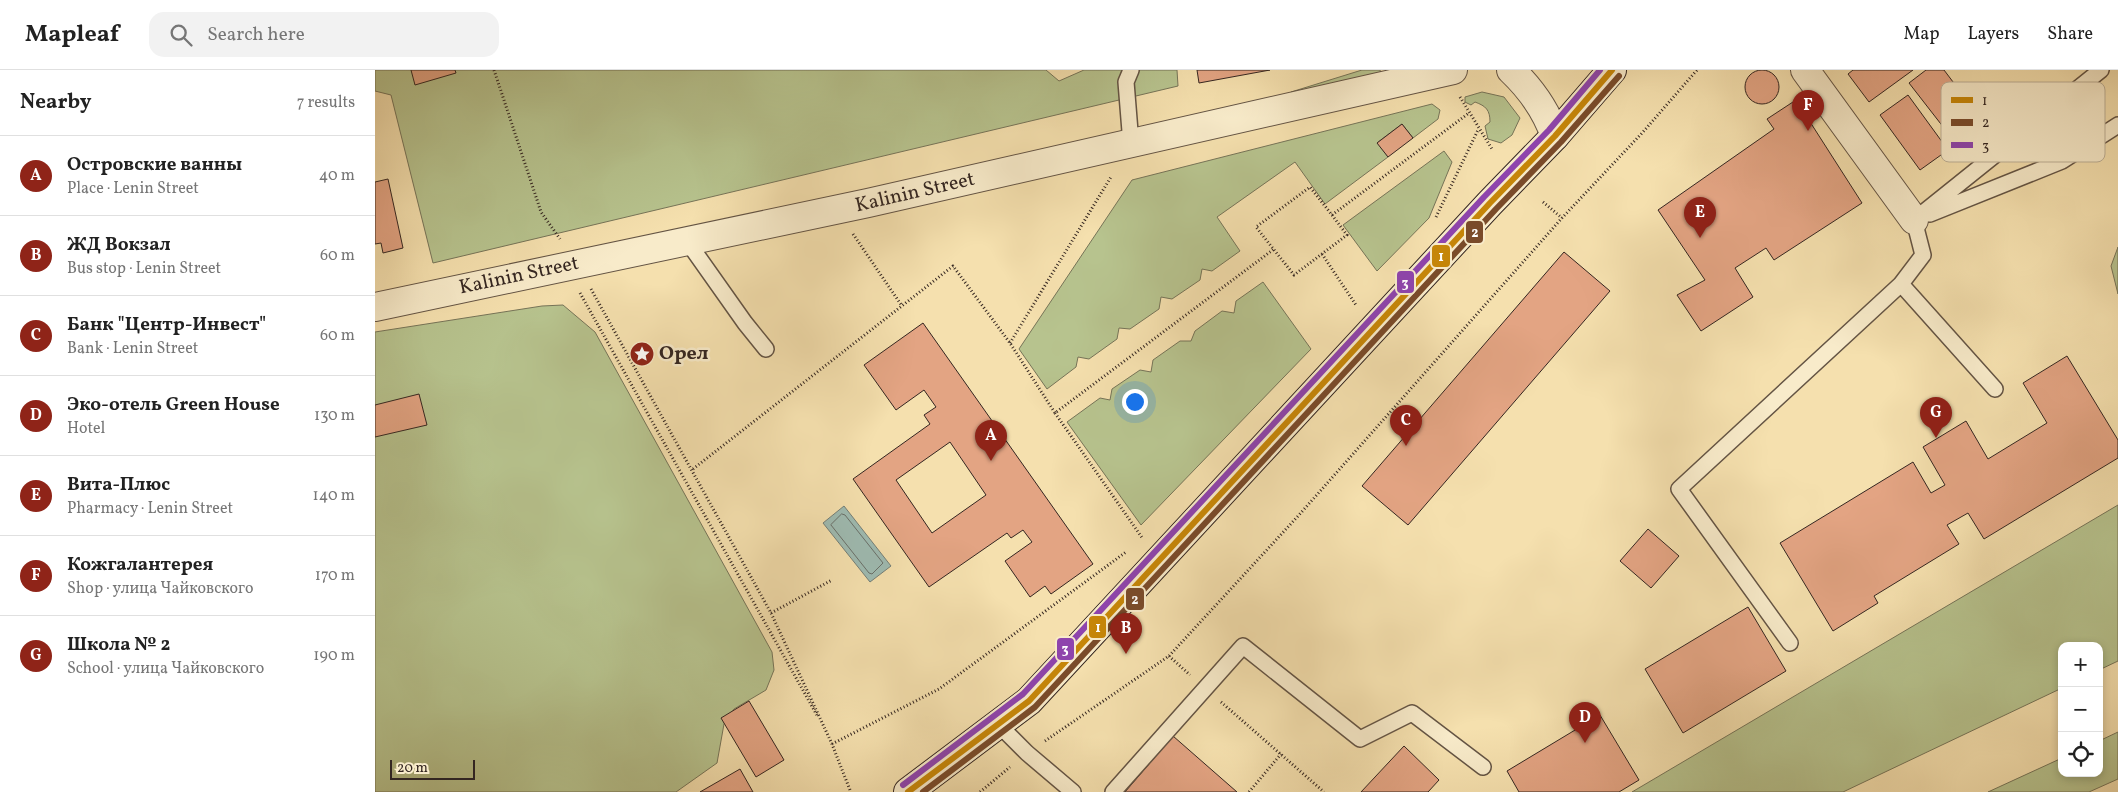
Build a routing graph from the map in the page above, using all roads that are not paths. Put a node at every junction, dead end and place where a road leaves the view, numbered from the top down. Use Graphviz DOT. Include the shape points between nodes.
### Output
graph roads {
  1 [pos="1131,70"];
  2 [pos="1511,70"];
  3 [pos="1612,70"];
  4 [pos="1805,70"];
  5 [pos="2095,72"];
  6 [pos="1455,81"];
  7 [pos="2083,82"];
  8 [pos="2118,125"];
  9 [pos="2105,134"];
  10 [pos="1555,136"];
  11 [pos="1131,144"];
  12 [pos="1986,162"];
  13 [pos="2063,162"];
  14 [pos="1915,220"];
  15 [pos="687,241"];
  16 [pos="1901,284"];
  17 [pos="375,306"];
  18 [pos="766,348"];
  19 [pos="1995,389"];
  20 [pos="1789,643"];
  21 [pos="998,724"];
  22 [pos="1483,767"];
  23 [pos="908,792"];
  24 [pos="1073,792"];
  25 [pos="1113,792"];
  1 -- 11 [label="lane" via="1127,82"];
  2 -- 10 [label="street" via="1537,98"];
  3 -- 10 [label="street"];
  4 -- 14 [label="street"];
  5 -- 7 [label="lane"];
  6 -- 11 [label="street, Kalinin Street"];
  8 -- 9 [label="lane"];
  10 -- 21 [label="street" via="1029,701"];
  11 -- 15 [label="street, Kalinin Street"];
  12 -- 14 [label="lane"];
  13 -- 14 [label="lane"];
  14 -- 16 [label="lane" via="1923,255"];
  15 -- 17 [label="street, Kalinin Street"];
  15 -- 18 [label="lane"];
  16 -- 19 [label="lane"];
  16 -- 20 [label="lane" via="1679,490"];
  21 -- 23 [label="street"];
  21 -- 24 [label="lane"];
  22 -- 25 [label="lane" via="1412,713 1360,739 1243,646"];
}
